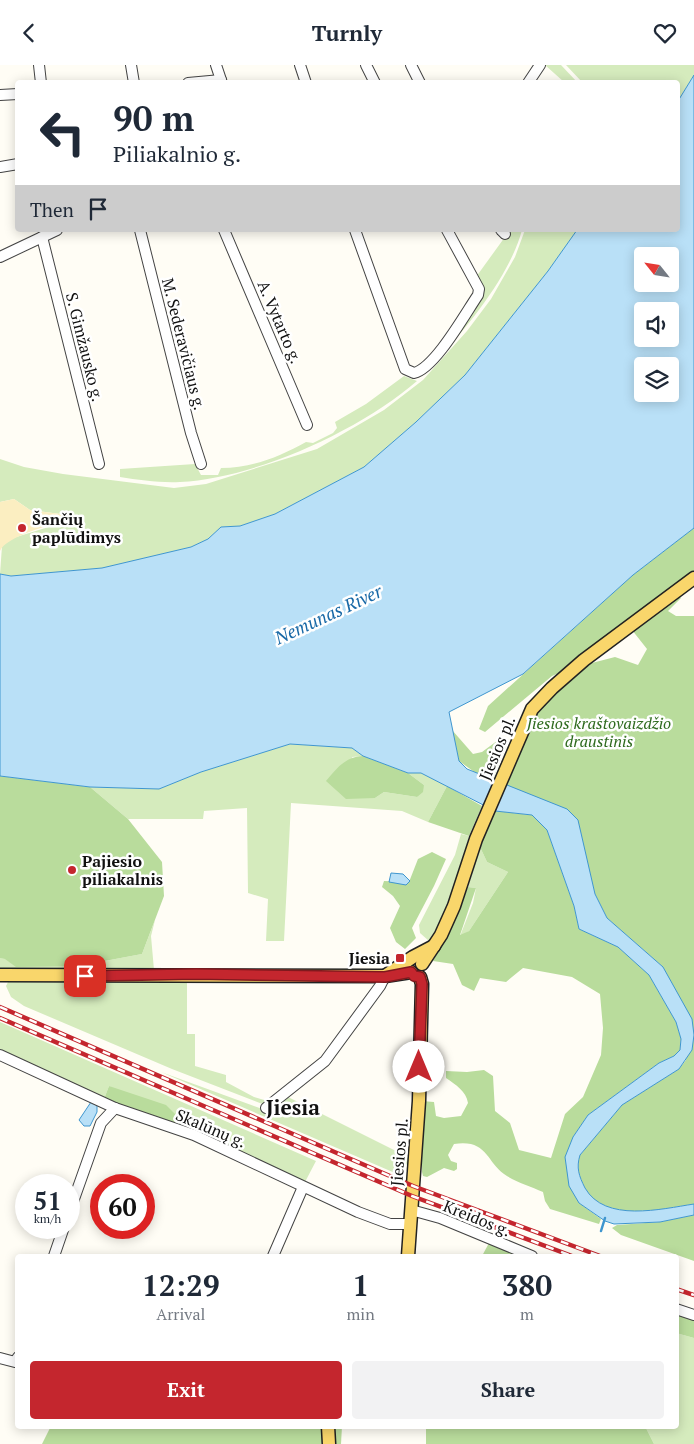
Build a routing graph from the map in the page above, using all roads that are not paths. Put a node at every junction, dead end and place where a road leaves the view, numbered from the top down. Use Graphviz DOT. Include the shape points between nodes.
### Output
graph roads {
  1 [pos="39,65"];
  2 [pos="131,65"];
  3 [pos="216,65"];
  4 [pos="300,65"];
  5 [pos="366,65"];
  6 [pos="411,65"];
  7 [pos="540,65"];
  8 [pos="41,80"];
  9 [pos="134,80"];
  10 [pos="221,80"];
  11 [pos="305,80"];
  12 [pos="374,80"];
  13 [pos="418,80"];
  14 [pos="530,80"];
  15 [pos="0,95"];
  16 [pos="15,95"];
  17 [pos="15,164"];
  18 [pos="0,167"];
  19 [pos="53,232"];
  20 [pos="141,232"];
  21 [pos="225,232"];
  22 [pos="356,232"];
  23 [pos="448,232"];
  24 [pos="42,237"];
  25 [pos="0,257"];
  26 [pos="308,425"];
  27 [pos="99,464"];
  28 [pos="201,464"];
  29 [pos="694,578"];
  30 [pos="434,946"];
  31 [pos="418,971"];
  32 [pos="0,975"];
  33 [pos="385,977"];
  34 [pos="0,1055"];
  35 [pos="115,1108"];
  36 [pos="266,1108"];
  37 [pos="80,1182"];
  38 [pos="303,1187"];
  39 [pos="411,1210"];
  40 [pos="410,1224"];
  41 [pos="60,1239"];
  42 [pos="55,1254"];
  43 [pos="274,1254"];
  44 [pos="408,1254"];
  45 [pos="527,1254"];
  46 [pos="679,1310"];
  47 [pos="694,1315"];
  48 [pos="0,1358"];
  49 [pos="15,1362"];
  50 [pos="328,1429"];
  51 [pos="329,1444"];
  1 -- 8 [label="street"];
  2 -- 9 [label="street"];
  3 -- 10 [label="street"];
  4 -- 11 [label="street"];
  5 -- 12 [label="street"];
  6 -- 13 [label="street"];
  7 -- 14 [label="street"];
  15 -- 16 [label="street"];
  17 -- 18 [label="street"];
  19 -- 24 [label="street"];
  20 -- 28 [label="street, M. Sederavičiaus g."];
  21 -- 26 [label="street, A. Vytarto g."];
  22 -- 23 [label="street" via="405,369 418,372 435,358 480,289"];
  24 -- 25 [label="street"];
  24 -- 27 [label="street, S. Gimžausko g."];
  29 -- 30 [label="main road, Jiesios pl." via="584,660 542,697 524,723 485,816 454,907"];
  30 -- 31 [label="main road, Jiesios pl."];
  30 -- 33 [label="main road"];
  31 -- 33 [label="main road"];
  31 -- 39 [label="main road, Jiesios pl." via="422,984 420,1101"];
  32 -- 33 [label="main road"];
  33 -- 36 [label="street" via="325,1061"];
  34 -- 35 [label="street, Skalūnų g."];
  35 -- 37 [label="street" via="101,1123"];
  35 -- 38 [label="street, Skalūnų g." via="194,1135"];
  38 -- 40 [label="street, Skalūnų g." via="378,1220"];
  38 -- 43 [label="street"];
  39 -- 40 [label="main road, Jiesios pl."];
  39 -- 45 [label="street, Kreidos g." via="440,1218"];
  40 -- 44 [label="main road, Jiesios pl."];
  41 -- 42 [label="street"];
  46 -- 47 [label="street"];
  48 -- 49 [label="street"];
  50 -- 51 [label="main road"];
}
